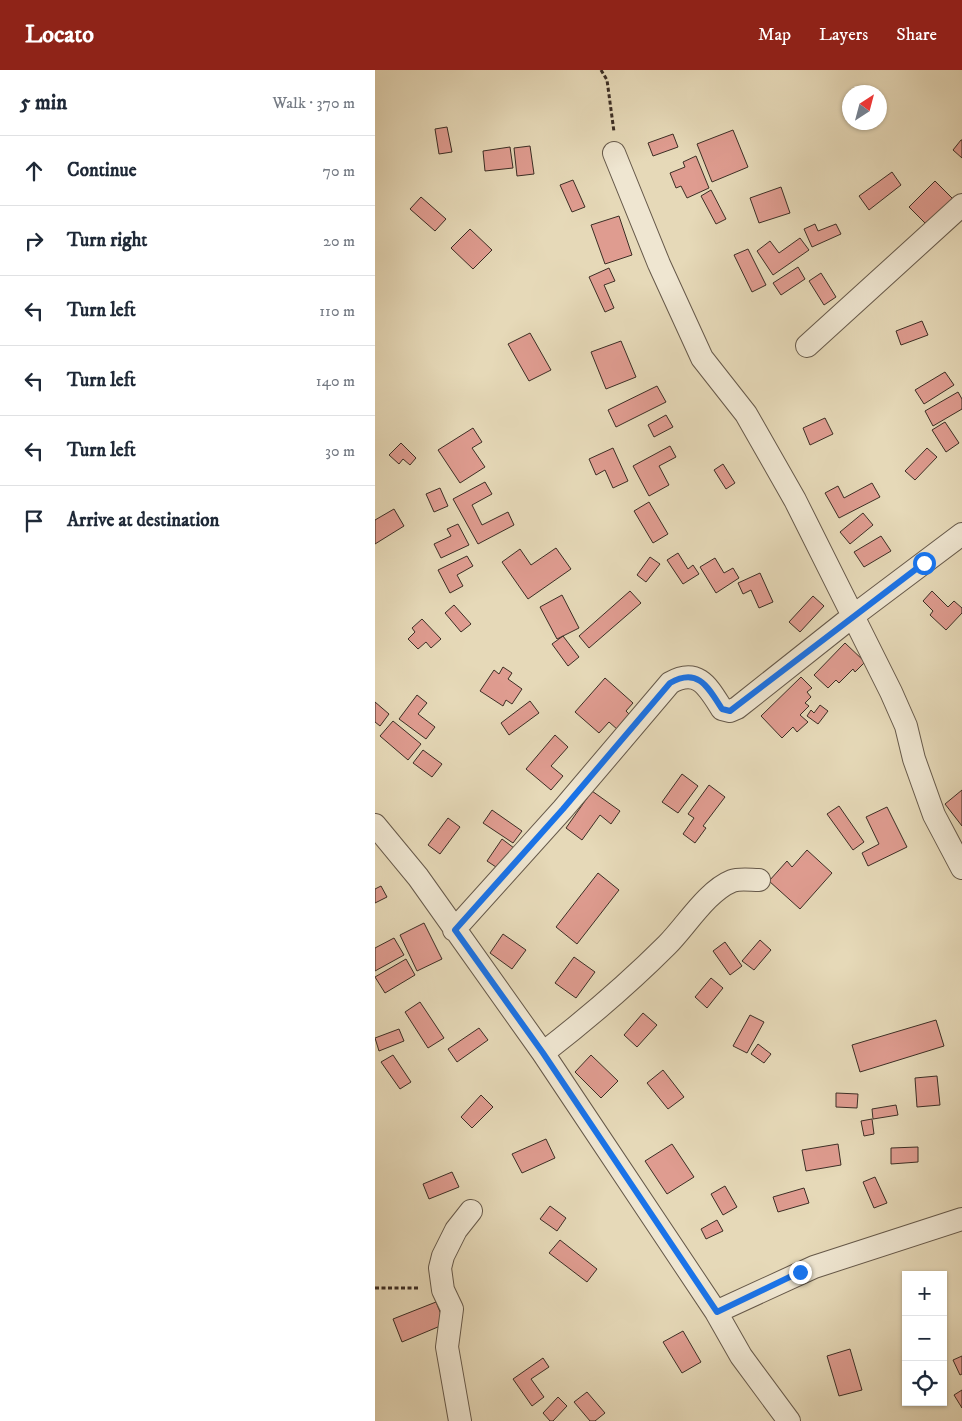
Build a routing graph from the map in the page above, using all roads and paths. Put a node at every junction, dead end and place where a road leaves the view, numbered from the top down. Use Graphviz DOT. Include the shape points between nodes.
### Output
graph roads {
  1 [pos="601,70"];
  2 [pos="614,153"];
  3 [pos="962,205"];
  4 [pos="807,346"];
  5 [pos="962,534"];
  6 [pos="853,616"];
  7 [pos="375,825"];
  8 [pos="962,868"];
  9 [pos="759,880"];
  10 [pos="455,930"];
  11 [pos="543,1053"];
  12 [pos="471,1211"];
  13 [pos="962,1219"];
  14 [pos="375,1288"];
  15 [pos="443,1290"];
  16 [pos="717,1312"];
  17 [pos="460,1421"];
  18 [pos="789,1421"];
  1 -- 2 [label="path" via="607,80 613,114"];
  2 -- 6 [label="street" via="702,358 746,414 795,500"];
  3 -- 4 [label="street"];
  5 -- 6 [label="street"];
  6 -- 8 [label="street" via="905,726 933,815"];
  6 -- 10 [label="street" via="730,711 722,709 708,687 695,677 682,676 670,683"];
  7 -- 10 [label="street" via="418,877"];
  9 -- 11 [label="street" via="733,881 720,889 594,1014"];
  10 -- 11 [label="street"];
  11 -- 16 [label="street"];
  12 -- 15 [label="street" via="456,1230 443,1256 440,1279"];
  13 -- 16 [label="street" via="814,1267"];
  14 -- 15 [label="path" via="399,1286"];
  15 -- 17 [label="street" via="451,1309 447,1347"];
  16 -- 18 [label="street" via="741,1356"];
}
